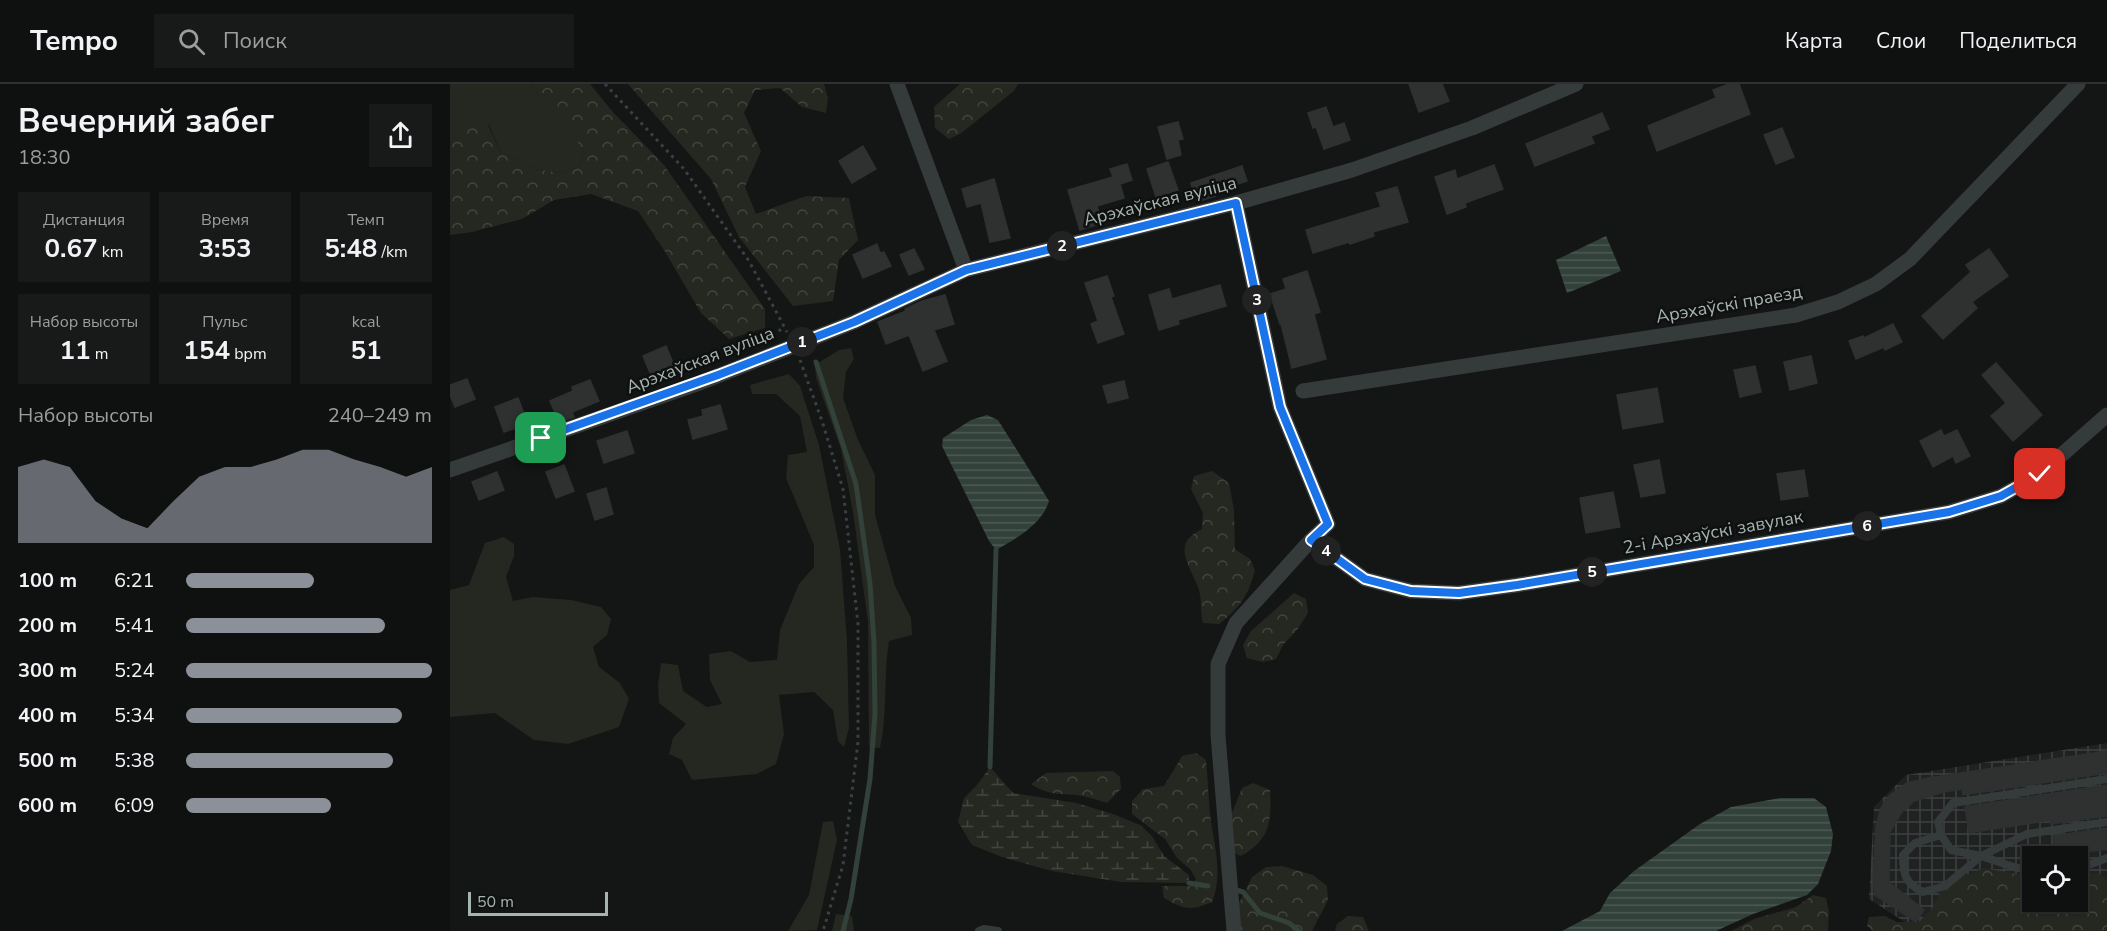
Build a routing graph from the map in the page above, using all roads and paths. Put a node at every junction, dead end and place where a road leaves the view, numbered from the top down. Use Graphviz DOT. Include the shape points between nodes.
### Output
graph roads {
  1 [pos="605,84"];
  2 [pos="897,84"];
  3 [pos="1576,84"];
  4 [pos="2078,84"];
  5 [pos="1236,203"];
  6 [pos="966,270"];
  7 [pos="785,328"];
  8 [pos="789,336"];
  9 [pos="797,354"];
  10 [pos="709,359"];
  11 [pos="1303,391"];
  12 [pos="2107,415"];
  13 [pos="450,470"];
  14 [pos="1311,540"];
  15 [pos="2107,779"];
  16 [pos="2107,822"];
  17 [pos="1941,835"];
  18 [pos="1981,856"];
  19 [pos="2107,858"];
  20 [pos="2088,865"];
  21 [pos="2022,868"];
  22 [pos="823,931"];
  23 [pos="979,931"];
  24 [pos="998,931"];
  25 [pos="1234,931"];
  1 -- 7 [label="path" via="684,169 749,261"];
  2 -- 6 [label="street"];
  3 -- 5 [label="street, Арэхаўская вуліца" via="1394,157"];
  4 -- 11 [label="street, Арэхаўскі праезд" via="1910,259 1876,284 1838,302 1796,315"];
  5 -- 6 [label="street, Арэхаўская вуліца"];
  5 -- 14 [label="street" via="1280,407 1328,524"];
  6 -- 13 [label="street, Арэхаўская вуліца" via="854,322 718,375"];
  7 -- 8 [label="path"];
  7 -- 10 [label="path"];
  9 -- 22 [label="path" via="843,489 858,624 858,742 843,865"];
  12 -- 14 [label="street, 2-і Арэхаўскі завулак" via="2040,474 2001,496 1949,512 1517,585 1459,593 1411,591 1365,579"];
  14 -- 25 [label="street" via="1236,623 1218,664 1218,735"];
  15 -- 17 [label="lane" via="1953,802 1938,822"];
  16 -- 18 [label="lane" via="2027,834"];
  17 -- 18 [label="lane" via="1951,850"];
  17 -- 18 [label="lane" via="1915,843 1903,855 1903,870 1910,885 1923,892 1946,886"];
  18 -- 21 [label="lane"];
  19 -- 20 [label="lane"];
  23 -- 24 [label="lane"];
}
